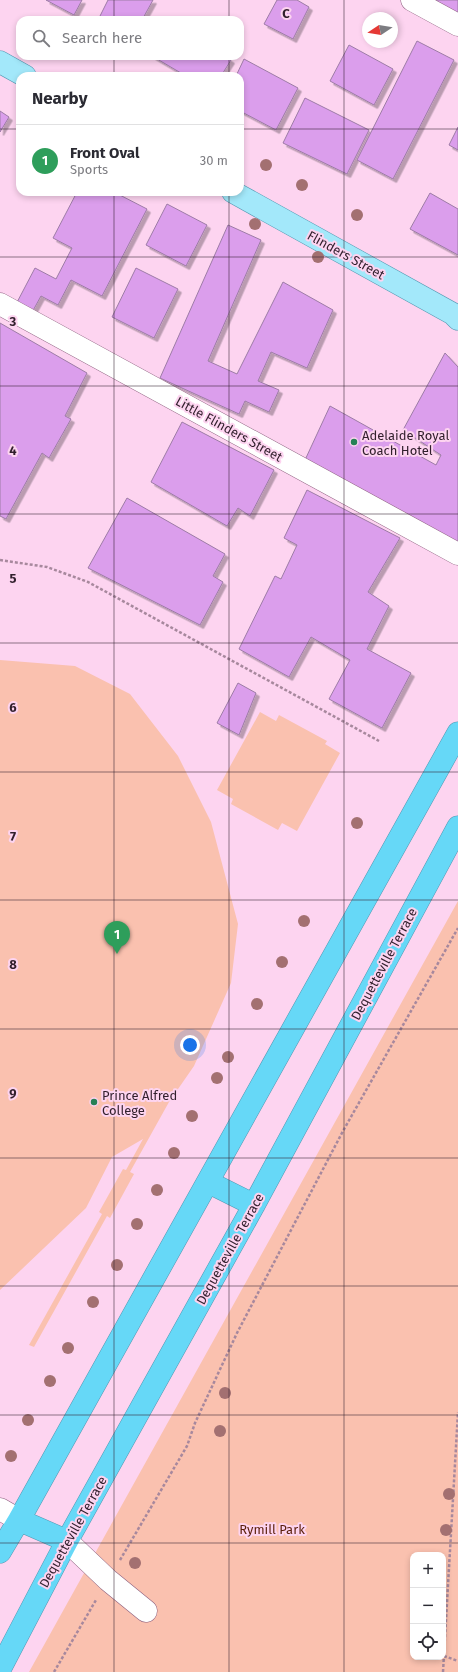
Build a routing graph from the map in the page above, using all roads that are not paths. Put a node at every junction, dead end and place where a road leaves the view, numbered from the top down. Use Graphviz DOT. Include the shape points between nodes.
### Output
graph roads {
  1 [pos="412,0"];
  2 [pos="458,25"];
  3 [pos="0,62"];
  4 [pos="18,72"];
  5 [pos="240,196"];
  6 [pos="0,304"];
  7 [pos="458,319"];
  8 [pos="458,554"];
  9 [pos="458,733"];
  10 [pos="458,827"];
  11 [pos="208,1182"];
  12 [pos="254,1205"];
  13 [pos="0,1509"];
  14 [pos="19,1520"];
  15 [pos="67,1541"];
  16 [pos="0,1552"];
  17 [pos="146,1611"];
  18 [pos="0,1669"];
  1 -- 2 [label="street"];
  3 -- 4 [label="main road"];
  5 -- 7 [label="main road, Flinders Street"];
  6 -- 8 [label="street, Little Flinders Street"];
  9 -- 11 [label="highway"];
  10 -- 12 [label="highway, Dequetteville Terrace"];
  11 -- 12 [label="highway"];
  11 -- 14 [label="highway"];
  12 -- 15 [label="highway, Dequetteville Terrace"];
  13 -- 14 [label="street"];
  14 -- 15 [label="highway"];
  14 -- 16 [label="highway"];
  15 -- 17 [label="street"];
  15 -- 18 [label="highway, Dequetteville Terrace"];
}
